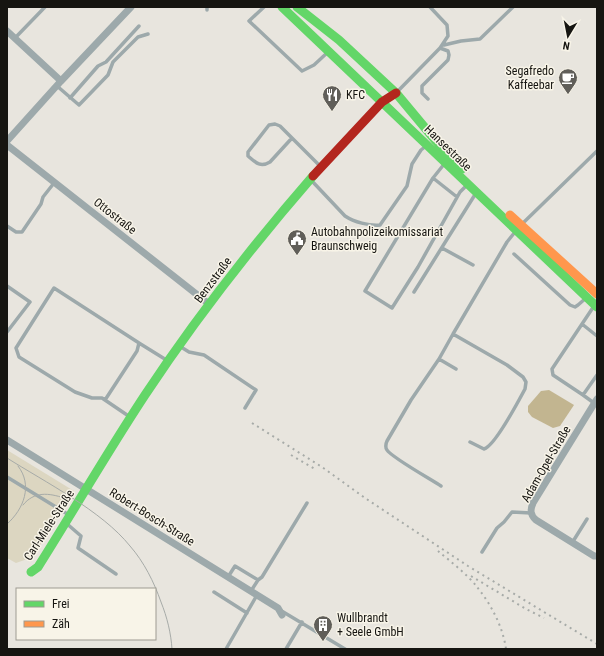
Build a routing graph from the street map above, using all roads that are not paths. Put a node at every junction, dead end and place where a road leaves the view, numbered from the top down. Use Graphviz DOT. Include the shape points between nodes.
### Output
graph roads {
  1 [pos="45,7"];
  2 [pos="131,7"];
  3 [pos="264,7"];
  4 [pos="282,7"];
  5 [pos="297,7"];
  6 [pos="430,7"];
  7 [pos="513,7"];
  8 [pos="139,26"];
  9 [pos="7,31"];
  10 [pos="148,34"];
  11 [pos="15,38"];
  12 [pos="440,48"];
  13 [pos="329,51"];
  14 [pos="59,83"];
  15 [pos="396,93"];
  16 [pos="70,98"];
  17 [pos="428,99"];
  18 [pos="382,102"];
  19 [pos="292,138"];
  20 [pos="7,141"];
  21 [pos="7,145"];
  22 [pos="427,145"];
  23 [pos="597,151"];
  24 [pos="446,162"];
  25 [pos="320,167"];
  26 [pos="433,178"];
  27 [pos="310,179"];
  28 [pos="54,182"];
  29 [pos="468,184"];
  30 [pos="476,192"];
  31 [pos="458,197"];
  32 [pos="7,226"];
  33 [pos="519,228"];
  34 [pos="442,248"];
  35 [pos="514,254"];
  36 [pos="473,265"];
  37 [pos="7,286"];
  38 [pos="414,292"];
  39 [pos="597,294"];
  40 [pos="586,297"];
  41 [pos="209,304"];
  42 [pos="596,305"];
  43 [pos="582,324"];
  44 [pos="7,332"];
  45 [pos="453,334"];
  46 [pos="597,336"];
  47 [pos="139,343"];
  48 [pos="180,346"];
  49 [pos="439,358"];
  50 [pos="169,362"];
  51 [pos="456,369"];
  52 [pos="597,375"];
  53 [pos="583,395"];
  54 [pos="106,400"];
  55 [pos="596,401"];
  56 [pos="245,408"];
  57 [pos="131,418"];
  58 [pos="7,440"];
  59 [pos="470,442"];
  60 [pos="7,477"];
  61 [pos="441,486"];
  62 [pos="86,489"];
  63 [pos="307,503"];
  64 [pos="531,513"];
  65 [pos="68,519"];
  66 [pos="587,519"];
  67 [pos="572,543"];
  68 [pos="482,552"];
  69 [pos="597,556"];
  70 [pos="31,572"];
  71 [pos="116,574"];
  72 [pos="228,577"];
  73 [pos="258,580"];
  74 [pos="214,592"];
  75 [pos="254,593"];
  76 [pos="278,608"];
  77 [pos="247,613"];
  78 [pos="282,615"];
  79 [pos="302,622"];
  80 [pos="226,649"];
  81 [pos="286,649"];
  82 [pos="345,649"];
  1 -- 11 [label="lane"];
  2 -- 14 [label="street"];
  3 -- 13 [label="lane" via="249,21 302,71 314,65"];
  4 -- 13 [label="main road, Hansestraße"];
  5 -- 15 [label="main road, Hansestraße" via="339,40"];
  6 -- 12 [label="lane" via="447,25 448,36"];
  7 -- 12 [label="lane" via="480,39 446,44"];
  8 -- 16 [label="lane"];
  9 -- 11 [label="street"];
  10 -- 16 [label="lane" via="138,37 113,62 108,75 79,106"];
  11 -- 14 [label="street"];
  12 -- 15 [label="lane"];
  12 -- 17 [label="lane" via="448,51 449,56 422,86 422,93"];
  13 -- 18 [label="main road, Hansestraße"];
  14 -- 16 [label="lane"];
  14 -- 20 [label="street"];
  15 -- 18 [label="main road, Benzstraße"];
  15 -- 33 [label="main road, Hansestraße" via="456,163"];
  18 -- 22 [label="main road, Hansestraße"];
  18 -- 25 [label="main road, Benzstraße"];
  19 -- 19 [label="lane" via="280,126 269,125 248,152 248,156 256,163 265,165"];
  19 -- 25 [label="lane"];
  21 -- 28 [label="street, Ottostraße"];
  22 -- 24 [label="main road, Hansestraße"];
  22 -- 27 [label="lane" via="412,164 407,186 380,225 374,226 351,220"];
  23 -- 33 [label="lane"];
  24 -- 26 [label="lane"];
  24 -- 29 [label="main road, Hansestraße"];
  25 -- 27 [label="main road, Benzstraße"];
  26 -- 31 [label="lane"];
  26 -- 31 [label="lane" via="364,291 392,308"];
  27 -- 41 [label="main road, Benzstraße"];
  28 -- 32 [label="lane" via="22,232 16,232"];
  28 -- 41 [label="street, Ottostraße"];
  29 -- 30 [label="main road, Hansestraße"];
  29 -- 31 [label="lane"];
  30 -- 33 [label="main road, Hansestraße"];
  30 -- 34 [label="lane"];
  33 -- 39 [label="main road, Hansestraße"];
  33 -- 40 [label="main road, Hansestraße"];
  33 -- 45 [label="lane" via="507,242"];
  34 -- 36 [label="lane"];
  34 -- 38 [label="lane"];
  35 -- 40 [label="lane" via="570,305 578,306"];
  37 -- 44 [label="lane" via="30,302"];
  40 -- 42 [label="main road, Hansestraße"];
  41 -- 48 [label="main road, Benzstraße"];
  42 -- 43 [label="lane"];
  43 -- 46 [label="lane"];
  43 -- 53 [label="lane" via="552,372"];
  45 -- 49 [label="lane"];
  45 -- 59 [label="lane" via="507,365 526,382 525,389 488,448 484,449"];
  47 -- 50 [label="lane"];
  47 -- 54 [label="lane" via="137,351"];
  47 -- 54 [label="lane" via="54,288 20,341 16,348 19,357 75,392"];
  48 -- 50 [label="main road, Benzstraße"];
  48 -- 56 [label="lane" via="189,352 204,355 256,390"];
  49 -- 51 [label="lane"];
  49 -- 61 [label="lane" via="411,400 386,446 395,456"];
  50 -- 57 [label="main road, Benzstraße"];
  52 -- 53 [label="lane"];
  53 -- 55 [label="lane"];
  54 -- 57 [label="lane"];
  55 -- 64 [label="street, Adam-Opel-Straße" via="533,503"];
  57 -- 62 [label="main road, Benzstraße"];
  58 -- 62 [label="street, Robert-Bosch-Straße"];
  60 -- 65 [label="lane"];
  62 -- 65 [label="main road, Carl-Miele-Straße"];
  62 -- 72 [label="street, Robert-Bosch-Straße"];
  63 -- 73 [label="lane"];
  64 -- 67 [label="street, Adam-Opel-Straße" via="536,520"];
  64 -- 68 [label="lane" via="512,512 497,528"];
  65 -- 70 [label="main road, Carl-Miele-Straße" via="38,567"];
  65 -- 71 [label="lane" via="81,536 78,548"];
  66 -- 67 [label="lane"];
  67 -- 69 [label="street, Adam-Opel-Straße"];
  72 -- 73 [label="lane" via="235,566"];
  72 -- 75 [label="street, Robert-Bosch-Straße"];
  73 -- 75 [label="lane"];
  74 -- 77 [label="lane"];
  75 -- 76 [label="street, Robert-Bosch-Straße"];
  75 -- 77 [label="lane"];
  76 -- 78 [label="street, Robert-Bosch-Straße"];
  76 -- 79 [label="lane"];
  77 -- 80 [label="lane"];
  79 -- 81 [label="lane"];
  79 -- 82 [label="lane"];
}
